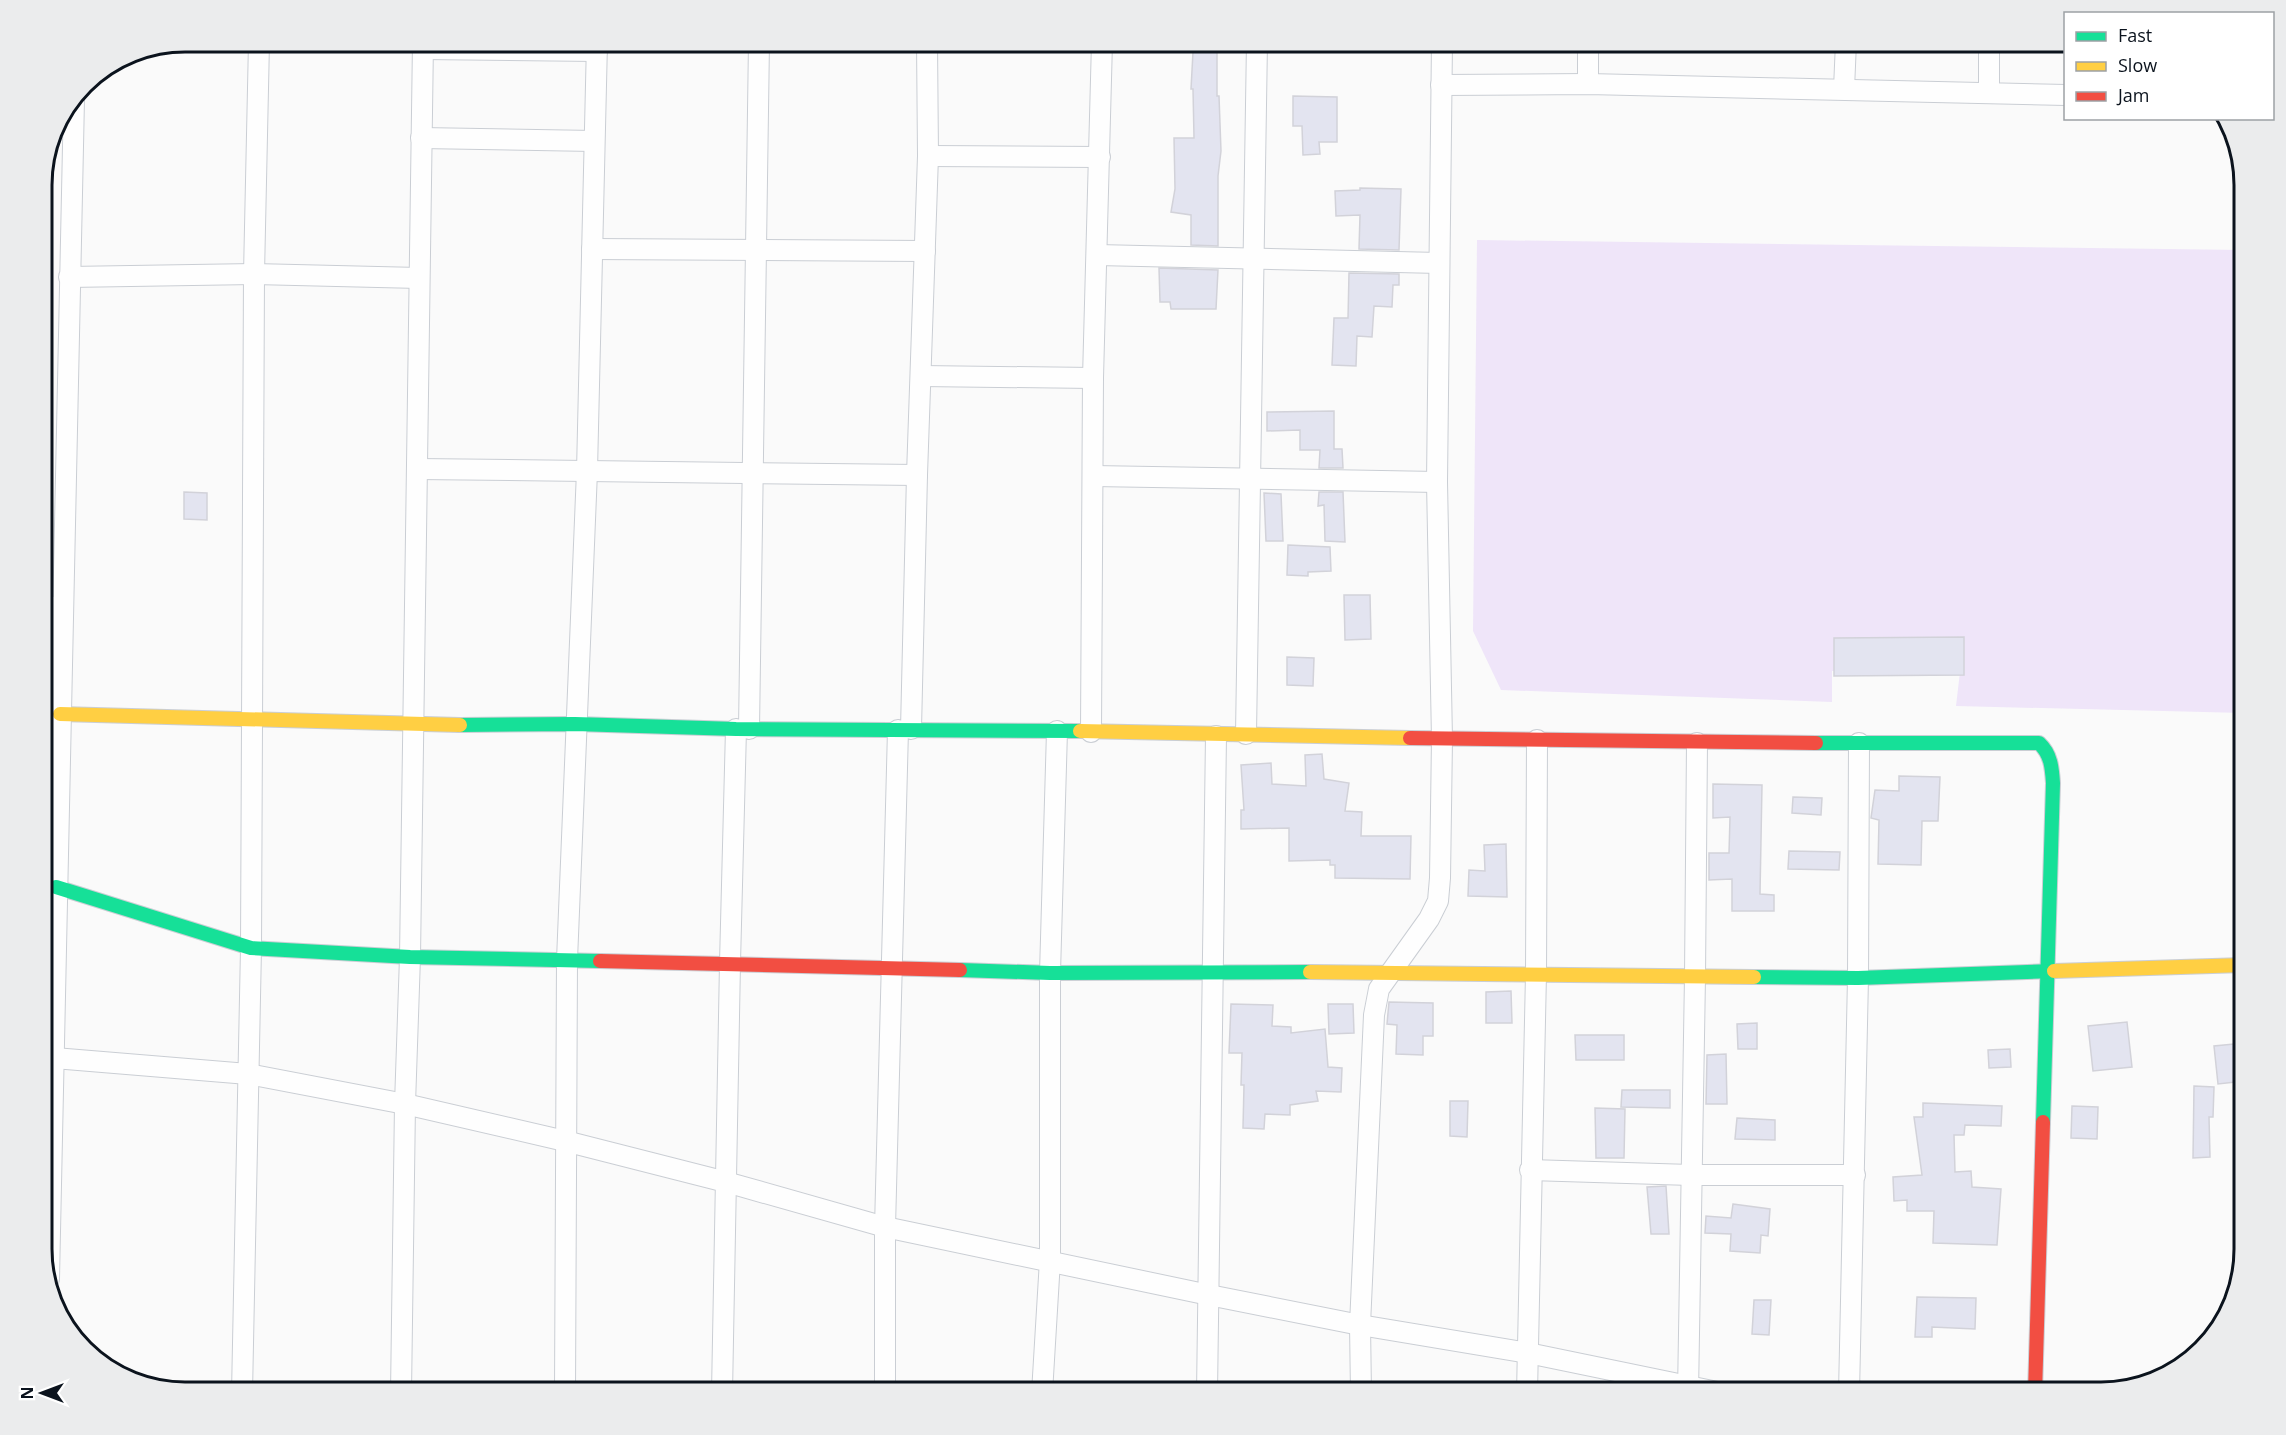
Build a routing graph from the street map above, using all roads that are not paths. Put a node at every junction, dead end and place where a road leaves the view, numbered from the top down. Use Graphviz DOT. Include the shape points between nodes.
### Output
graph roads {
  1 [pos="1257,52"];
  2 [pos="1442,52"];
  3 [pos="1588,52"];
  4 [pos="1846,52"];
  5 [pos="1989,52"];
  6 [pos="259,53"];
  7 [pos="423,53"];
  8 [pos="597,53"];
  9 [pos="759,53"];
  10 [pos="927,53"];
  11 [pos="1102,53"];
  12 [pos="1588,84"];
  13 [pos="1441,85"];
  14 [pos="1844,89"];
  15 [pos="1989,92"];
  16 [pos="2064,95"];
  17 [pos="74,114"];
  18 [pos="421,138"];
  19 [pos="594,141"];
  20 [pos="928,156"];
  21 [pos="1100,157"];
  22 [pos="592,249"];
  23 [pos="756,251"];
  24 [pos="925,251"];
  25 [pos="1097,255"];
  26 [pos="1254,259"];
  27 [pos="1439,263"];
  28 [pos="254,274"];
  29 [pos="69,277"];
  30 [pos="419,278"];
  31 [pos="921,376"];
  32 [pos="1093,378"];
  33 [pos="417,469"];
  34 [pos="586,471"];
  35 [pos="754,473"];
  36 [pos="917,475"];
  37 [pos="1093,476"];
  38 [pos="1250,480"];
  39 [pos="1437,482"];
  40 [pos="53,588"];
  41 [pos="53,620"];
  42 [pos="60,714"];
  43 [pos="253,721"];
  44 [pos="575,724"];
  45 [pos="413,725"];
  46 [pos="743,729"];
  47 [pos="905,729"];
  48 [pos="1058,731"];
  49 [pos="1090,732"];
  50 [pos="1246,734"];
  51 [pos="1216,736"];
  52 [pos="1442,739"];
  53 [pos="1537,740"];
  54 [pos="1696,743"];
  55 [pos="1859,743"];
  56 [pos="56,887"];
  57 [pos="251,948"];
  58 [pos="53,951"];
  59 [pos="410,957"];
  60 [pos="567,960"];
  61 [pos="730,963"];
  62 [pos="2234,965"];
  63 [pos="892,966"];
  64 [pos="1212,972"];
  65 [pos="1392,972"];
  66 [pos="2049,972"];
  67 [pos="1050,973"];
  68 [pos="1536,974"];
  69 [pos="1695,977"];
  70 [pos="1858,978"];
  71 [pos="53,1058"];
  72 [pos="248,1074"];
  73 [pos="405,1104"];
  74 [pos="564,1141"];
  75 [pos="1530,1170"];
  76 [pos="1691,1175"];
  77 [pos="1855,1175"];
  78 [pos="726,1182"];
  79 [pos="885,1227"];
  80 [pos="1050,1260"];
  81 [pos="1209,1295"];
  82 [pos="1360,1325"];
  83 [pos="1528,1353"];
  84 [pos="242,1382"];
  85 [pos="401,1382"];
  86 [pos="565,1382"];
  87 [pos="722,1382"];
  88 [pos="885,1382"];
  89 [pos="1043,1382"];
  90 [pos="1207,1382"];
  91 [pos="1362,1382"];
  92 [pos="1527,1382"];
  93 [pos="1653,1382"];
  94 [pos="1688,1382"];
  95 [pos="1849,1382"];
  96 [pos="2035,1382"];
  1 -- 26 [label="street"];
  2 -- 13 [label="street"];
  3 -- 12 [label="street"];
  4 -- 14 [label="street"];
  5 -- 15 [label="street"];
  6 -- 28 [label="street"];
  7 -- 18 [label="street"];
  8 -- 19 [label="street"];
  9 -- 23 [label="street"];
  10 -- 20 [label="street"];
  11 -- 21 [label="street"];
  12 -- 13 [label="street"];
  12 -- 14 [label="street"];
  13 -- 27 [label="street"];
  14 -- 15 [label="street"];
  15 -- 16 [label="street"];
  17 -- 29 [label="street"];
  18 -- 19 [label="street"];
  18 -- 30 [label="street"];
  19 -- 22 [label="street"];
  20 -- 21 [label="street"];
  20 -- 24 [label="street"];
  21 -- 25 [label="street"];
  22 -- 23 [label="street"];
  22 -- 34 [label="street"];
  23 -- 24 [label="street"];
  23 -- 35 [label="street"];
  24 -- 31 [label="street"];
  25 -- 26 [label="street"];
  25 -- 32 [label="street"];
  26 -- 27 [label="street"];
  26 -- 38 [label="street"];
  27 -- 39 [label="street"];
  28 -- 29 [label="street"];
  28 -- 30 [label="street"];
  28 -- 43 [label="street"];
  29 -- 40 [label="street"];
  30 -- 33 [label="street"];
  31 -- 32 [label="street"];
  31 -- 36 [label="street"];
  32 -- 37 [label="street"];
  33 -- 34 [label="street"];
  33 -- 45 [label="street"];
  34 -- 35 [label="street"];
  34 -- 44 [label="street"];
  35 -- 36 [label="street"];
  35 -- 46 [label="street"];
  36 -- 47 [label="street"];
  37 -- 38 [label="street"];
  37 -- 49 [label="street"];
  38 -- 39 [label="street"];
  38 -- 50 [label="street"];
  39 -- 52 [label="street"];
  41 -- 42 [label="street"];
  42 -- 43 [label="street"];
  42 -- 56 [label="street"];
  43 -- 45 [label="street"];
  43 -- 57 [label="street"];
  44 -- 45 [label="street"];
  44 -- 46 [label="street"];
  44 -- 60 [label="street"];
  45 -- 59 [label="street"];
  46 -- 47 [label="street"];
  46 -- 61 [label="street"];
  47 -- 48 [label="street"];
  47 -- 63 [label="street"];
  48 -- 49 [label="street"];
  48 -- 67 [label="street"];
  49 -- 51 [label="street"];
  50 -- 51 [label="street"];
  50 -- 52 [label="street"];
  51 -- 64 [label="street"];
  52 -- 53 [label="street"];
  52 -- 65 [label="street" via="1438,901 1430,919"];
  53 -- 54 [label="street"];
  53 -- 68 [label="street"];
  54 -- 55 [label="street"];
  54 -- 69 [label="street"];
  55 -- 66 [label="street" via="2022,741 2039,742 2046,748 2053,770"];
  55 -- 70 [label="street"];
  56 -- 57 [label="street"];
  56 -- 58 [label="street"];
  57 -- 59 [label="street"];
  57 -- 72 [label="street"];
  59 -- 60 [label="street"];
  59 -- 73 [label="street"];
  60 -- 61 [label="street"];
  60 -- 74 [label="street"];
  61 -- 63 [label="street"];
  61 -- 78 [label="street"];
  62 -- 66 [label="street"];
  63 -- 67 [label="street"];
  63 -- 79 [label="street"];
  64 -- 65 [label="street"];
  64 -- 67 [label="street"];
  64 -- 81 [label="street"];
  65 -- 68 [label="street"];
  65 -- 82 [label="street" via="1379,989 1374,1015"];
  66 -- 70 [label="street"];
  66 -- 96 [label="street"];
  67 -- 80 [label="street"];
  68 -- 69 [label="street"];
  68 -- 75 [label="street"];
  69 -- 70 [label="street"];
  69 -- 76 [label="street"];
  70 -- 77 [label="street"];
  71 -- 72 [label="street"];
  72 -- 73 [label="street"];
  72 -- 84 [label="street"];
  73 -- 74 [label="street"];
  73 -- 85 [label="street"];
  74 -- 78 [label="street"];
  74 -- 86 [label="street"];
  75 -- 76 [label="street"];
  75 -- 83 [label="street"];
  76 -- 77 [label="street"];
  76 -- 94 [label="street"];
  77 -- 95 [label="street"];
  78 -- 79 [label="street"];
  78 -- 87 [label="street"];
  79 -- 80 [label="street"];
  79 -- 88 [label="street"];
  80 -- 81 [label="street"];
  80 -- 89 [label="street"];
  81 -- 82 [label="street"];
  81 -- 90 [label="street"];
  82 -- 83 [label="street"];
  82 -- 91 [label="street"];
  83 -- 92 [label="street"];
  83 -- 93 [label="street"];
}
